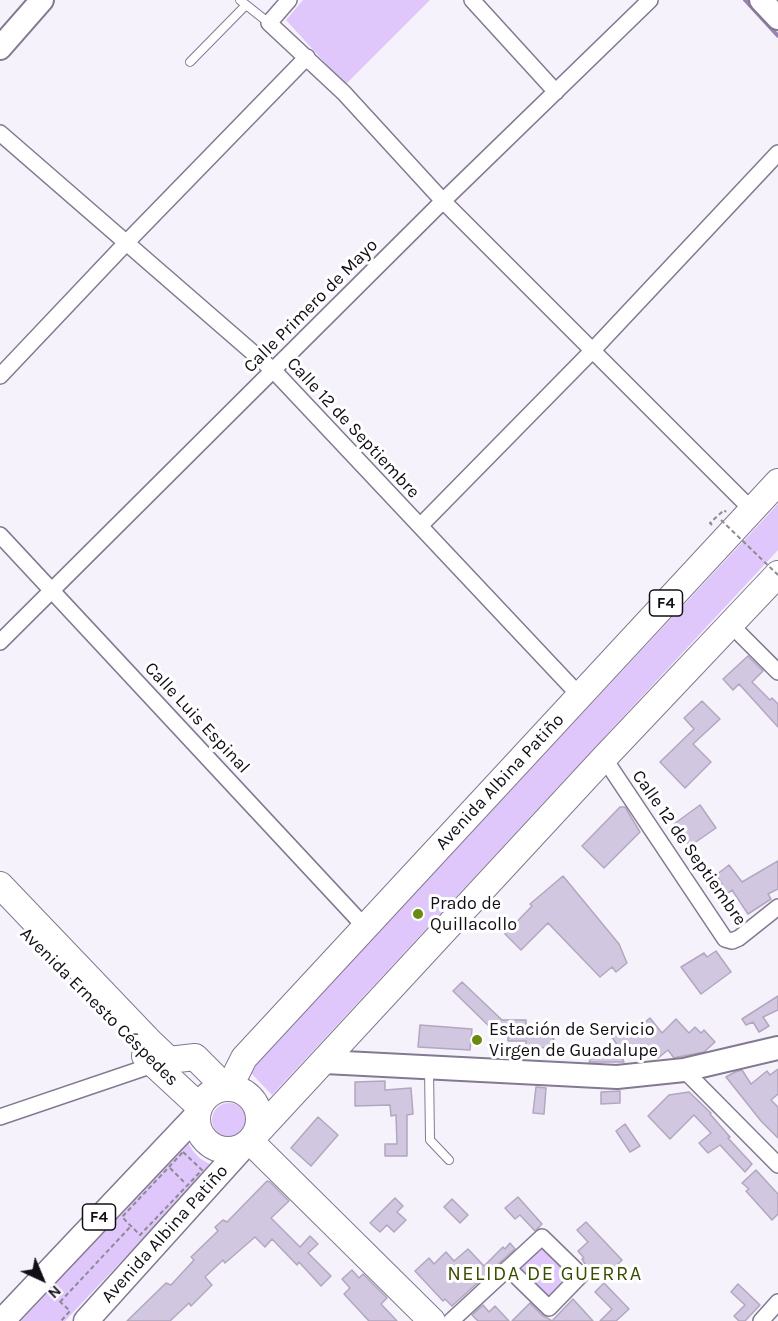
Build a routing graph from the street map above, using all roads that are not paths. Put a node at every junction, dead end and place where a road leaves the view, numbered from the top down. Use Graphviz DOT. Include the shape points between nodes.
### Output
graph roads {
  1 [pos="42,0"];
  2 [pos="289,0"];
  3 [pos="472,0"];
  4 [pos="650,0"];
  5 [pos="761,0"];
  6 [pos="243,3"];
  7 [pos="778,18"];
  8 [pos="269,23"];
  9 [pos="0,48"];
  10 [pos="307,57"];
  11 [pos="190,62"];
  12 [pos="556,92"];
  13 [pos="0,133"];
  14 [pos="778,153"];
  15 [pos="443,201"];
  16 [pos="126,243"];
  17 [pos="592,350"];
  18 [pos="273,371"];
  19 [pos="0,376"];
  20 [pos="778,482"];
  21 [pos="752,510"];
  22 [pos="420,526"];
  23 [pos="0,535"];
  24 [pos="778,575"];
  25 [pos="52,591"];
  26 [pos="731,625"];
  27 [pos="0,642"];
  28 [pos="778,672"];
  29 [pos="580,696"];
  30 [pos="604,758"];
  31 [pos="0,885"];
  32 [pos="778,907"];
  33 [pos="0,908"];
  34 [pos="366,928"];
  35 [pos="778,1048"];
  36 [pos="325,1062"];
  37 [pos="161,1063"];
  38 [pos="429,1068"];
  39 [pos="684,1070"];
  40 [pos="225,1088"];
  41 [pos="198,1110"];
  42 [pos="0,1117"];
  43 [pos="250,1141"];
  44 [pos="449,1160"];
  45 [pos="778,1165"];
  46 [pos="508,1268"];
  47 [pos="778,1302"];
  48 [pos="3,1321"];
  49 [pos="86,1321"];
  50 [pos="432,1321"];
  51 [pos="451,1321"];
  52 [pos="761,1321"];
  1 -- 9 [label="main road"];
  2 -- 8 [label="street"];
  3 -- 12 [label="street"];
  4 -- 12 [label="street, Calle Primero de Mayo"];
  5 -- 7 [label="main road"];
  6 -- 8 [label="lane"];
  6 -- 11 [label="lane"];
  8 -- 10 [label="street"];
  10 -- 15 [label="street"];
  10 -- 16 [label="street"];
  12 -- 15 [label="street, Calle Primero de Mayo"];
  13 -- 16 [label="street, Calle 12 de Septiembre"];
  14 -- 17 [label="street"];
  15 -- 17 [label="street"];
  15 -- 18 [label="street, Calle Primero de Mayo"];
  16 -- 18 [label="street, Calle 12 de Septiembre"];
  16 -- 19 [label="street"];
  17 -- 21 [label="street"];
  17 -- 22 [label="street"];
  18 -- 22 [label="street, Calle 12 de Septiembre"];
  18 -- 25 [label="street, Calle Primero de Mayo"];
  20 -- 21 [label="highway, Avenida Albina Patiño / F4"];
  21 -- 29 [label="highway, Avenida Albina Patiño / F4"];
  22 -- 29 [label="street, Calle 12 de Septiembre"];
  23 -- 25 [label="street, Calle Luis Espinal"];
  24 -- 26 [label="highway, Avenida Albina Patiño"];
  25 -- 27 [label="street, Calle Primero de Mayo"];
  25 -- 34 [label="street, Calle Luis Espinal"];
  26 -- 28 [label="street"];
  26 -- 30 [label="highway, Avenida Albina Patiño"];
  29 -- 34 [label="highway, Avenida Albina Patiño / F4"];
  30 -- 32 [label="street, Calle 12 de Septiembre" via="725,939 740,938"];
  30 -- 36 [label="highway, Avenida Albina Patiño"];
  31 -- 37 [label="highway, Avenida Ernesto Céspedes" via="150,1042"];
  33 -- 37 [label="highway, Avenida Ernesto Céspedes"];
  34 -- 40 [label="highway, Avenida Albina Patiño / F4" via="244,1058"];
  35 -- 39 [label="main road"];
  36 -- 38 [label="main road"];
  36 -- 43 [label="highway, Avenida Albina Patiño"];
  37 -- 40 [label="highway, Avenida Ernesto Céspedes" via="195,1057"];
  37 -- 41 [label="highway, Avenida Ernesto Céspedes"];
  37 -- 42 [label="street"];
  38 -- 39 [label="main road" via="617,1077"];
  38 -- 44 [label="lane" via="430,1140"];
  39 -- 45 [label="street"];
  40 -- 41 [label="highway, F4" via="212,1092"];
  40 -- 43 [label="highway" via="246,1094 258,1108 260,1117"];
  41 -- 43 [label="highway" via="198,1130 214,1148 229,1151"];
  41 -- 48 [label="main road, F4"];
  43 -- 49 [label="main road, Avenida Albina Patiño"];
  43 -- 50 [label="highway"];
  46 -- 46 [label="street" via="549,1308 581,1275 542,1237"];
  46 -- 51 [label="street"];
  47 -- 52 [label="street"];
}
